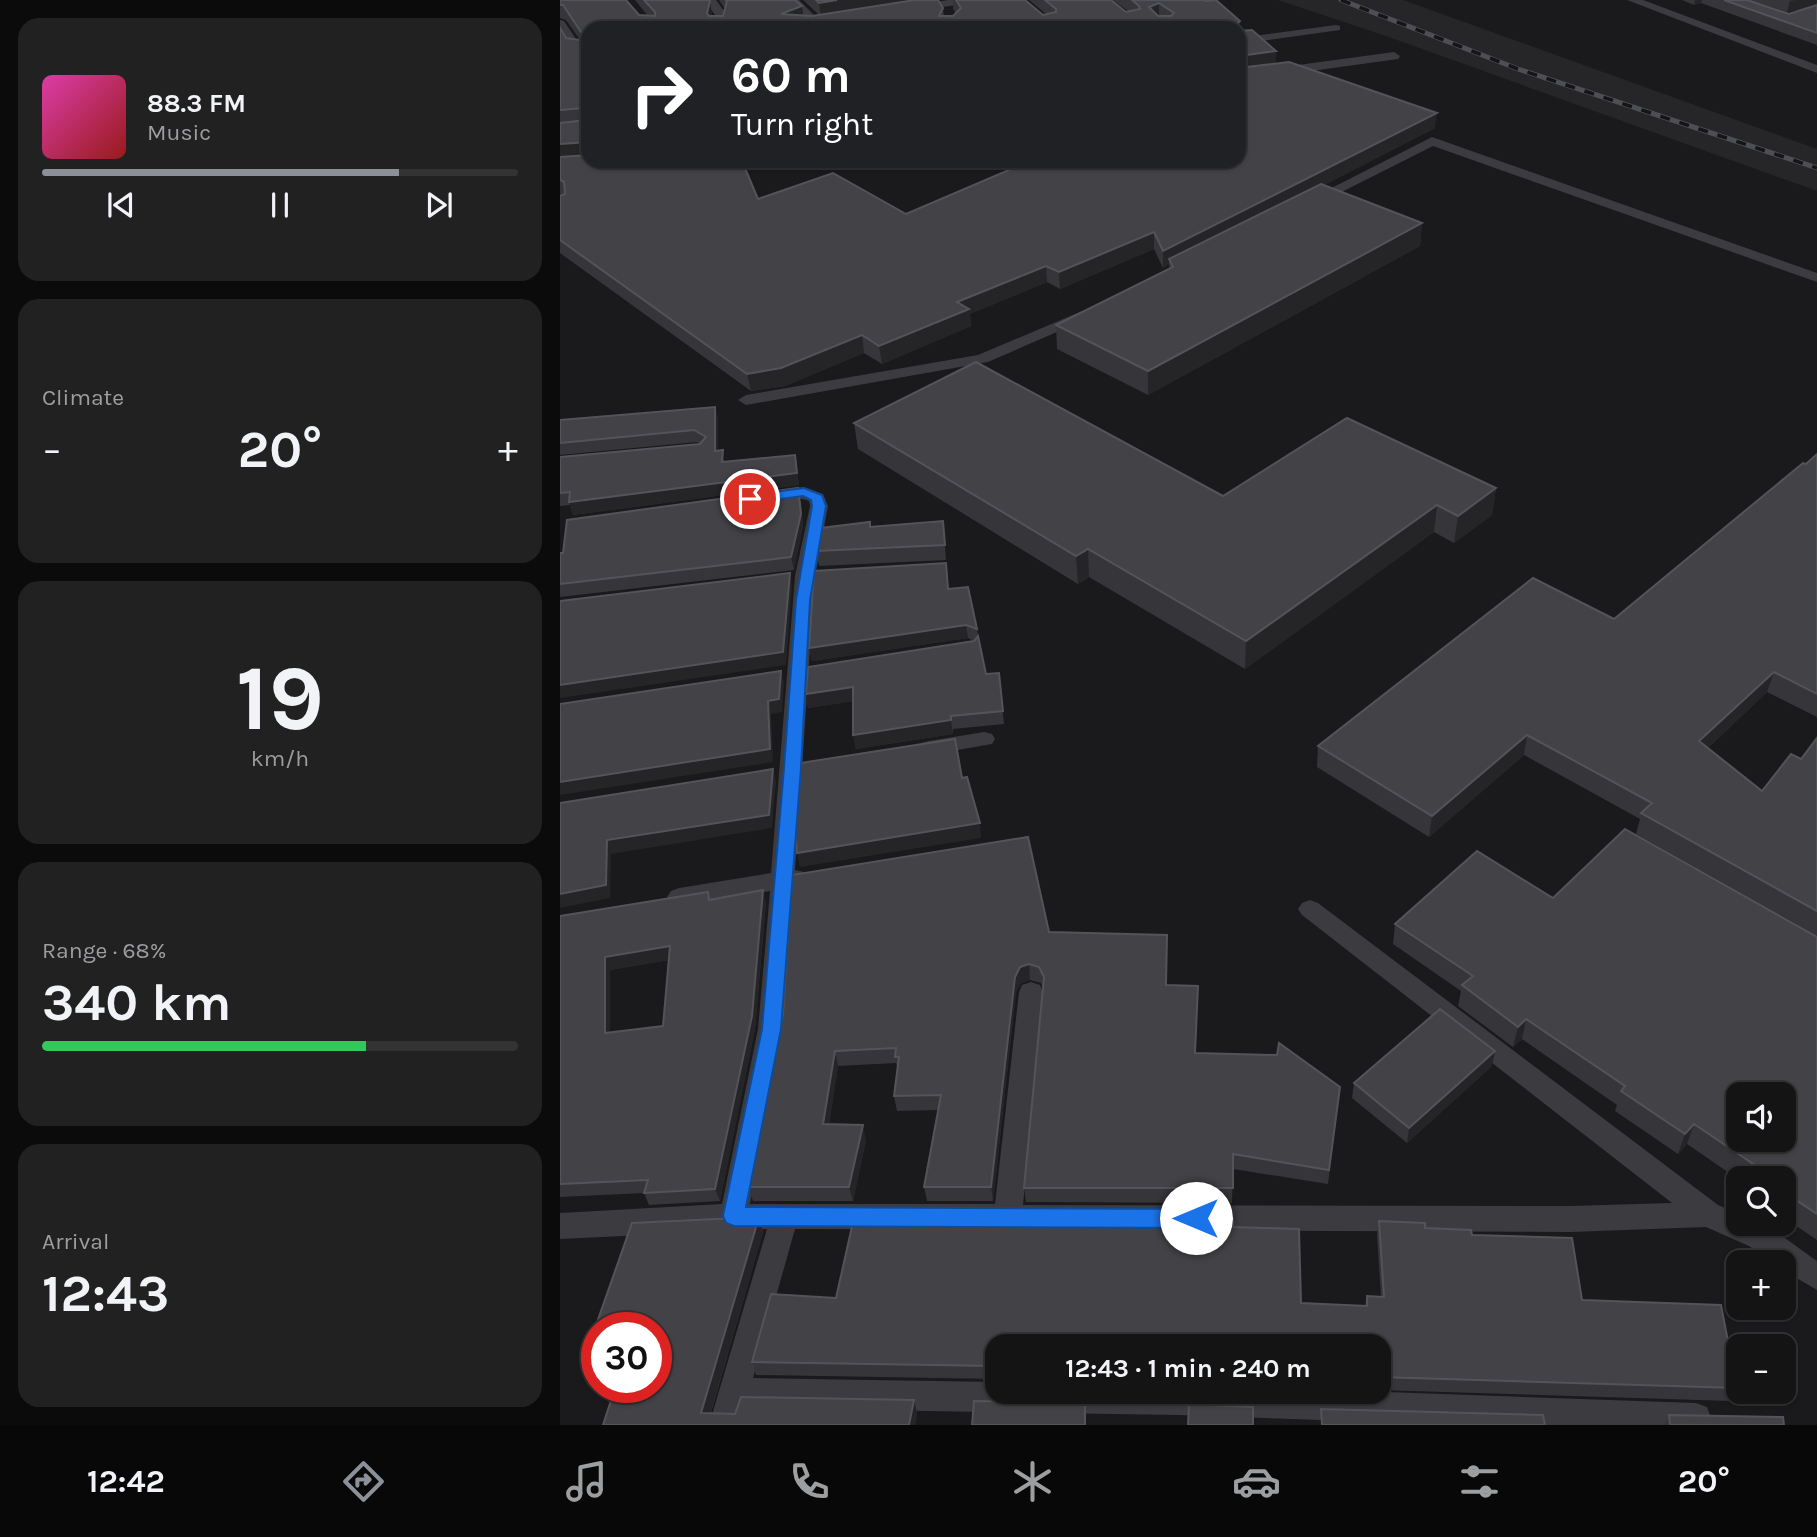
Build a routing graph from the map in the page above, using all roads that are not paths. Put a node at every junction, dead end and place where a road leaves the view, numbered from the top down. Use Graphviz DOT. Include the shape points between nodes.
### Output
graph roads {
  1 [pos="710,0"];
  2 [pos="793,0"];
  3 [pos="971,0"];
  4 [pos="1633,0"];
  5 [pos="943,6"];
  6 [pos="904,10"];
  7 [pos="720,21"];
  8 [pos="820,21"];
  9 [pos="560,24"];
  10 [pos="1336,28"];
  11 [pos="1246,40"];
  12 [pos="581,48"];
  13 [pos="581,50"];
  14 [pos="560,52"];
  15 [pos="1394,56"];
  16 [pos="1817,69"];
  17 [pos="1246,77"];
  18 [pos="1299,208"];
  19 [pos="1817,278"];
  20 [pos="1093,311"];
  21 [pos="746,400"];
  22 [pos="750,499"];
  23 [pos="823,669"];
  24 [pos="790,674"];
  25 [pos="984,739"];
  26 [pos="902,752"];
  27 [pos="800,767"];
  28 [pos="765,773"];
  29 [pos="822,874"];
  30 [pos="782,880"];
  31 [pos="652,902"];
  32 [pos="1310,909"];
  33 [pos="1031,992"];
  34 [pos="1708,1214"];
  35 [pos="734,1216"];
  36 [pos="784,1218"];
  37 [pos="1008,1218"];
  38 [pos="560,1226"];
  39 [pos="1817,1277"];
  40 [pos="733,1393"];
  41 [pos="1727,1419"];
  42 [pos="724,1425"];
  1 -- 7 [label="street" via="721,15"];
  2 -- 8 [label="street"];
  3 -- 5 [label="street"];
  4 -- 16 [label="street"];
  5 -- 6 [label="street"];
  9 -- 12 [label="street"];
  10 -- 11 [label="street"];
  13 -- 14 [label="street"];
  15 -- 17 [label="street"];
  18 -- 19 [label="street" via="1432,141"];
  20 -- 21 [label="street" via="982,359"];
  22 -- 24 [label="street" via="804,492 817,498 819,506"];
  23 -- 24 [label="street"];
  24 -- 27 [label="street"];
  25 -- 26 [label="street"];
  27 -- 28 [label="street"];
  27 -- 30 [label="street"];
  29 -- 30 [label="street"];
  30 -- 31 [label="street"];
  30 -- 35 [label="street" via="772,1029"];
  32 -- 34 [label="street"];
  33 -- 37 [label="street"];
  34 -- 37 [label="street" via="1571,1219"];
  34 -- 39 [label="street" via="1759,1237"];
  35 -- 36 [label="street"];
  35 -- 38 [label="street"];
  36 -- 37 [label="street"];
  36 -- 40 [label="street"];
  40 -- 41 [label="street" via="1193,1401"];
  40 -- 42 [label="street"];
}
